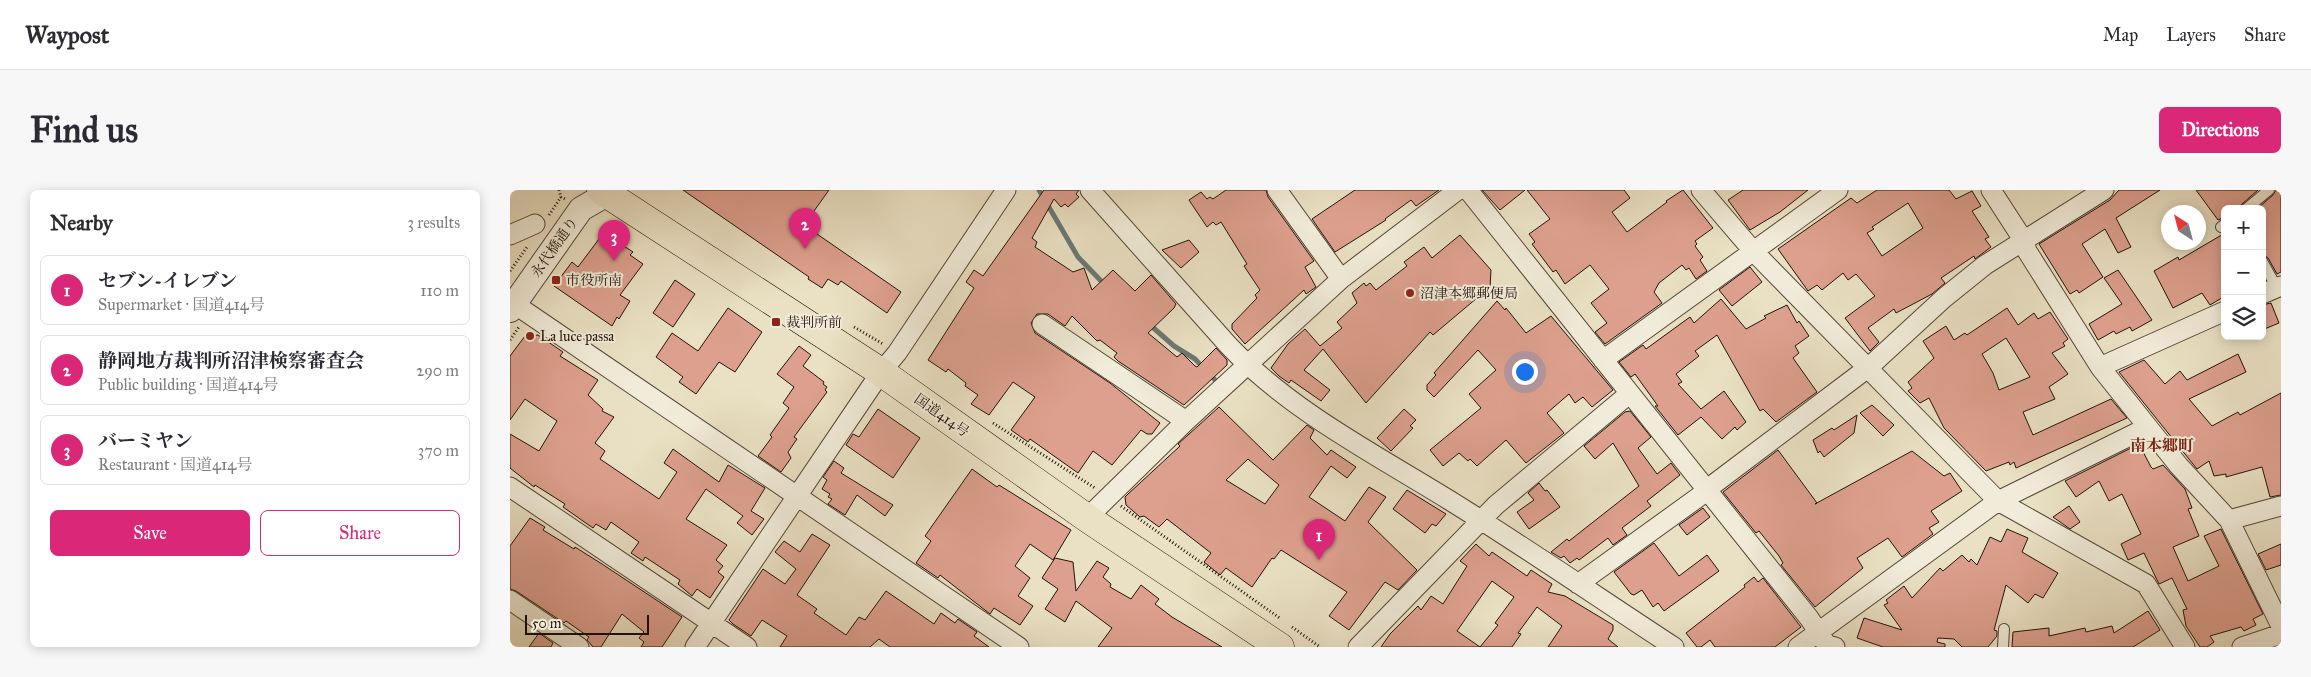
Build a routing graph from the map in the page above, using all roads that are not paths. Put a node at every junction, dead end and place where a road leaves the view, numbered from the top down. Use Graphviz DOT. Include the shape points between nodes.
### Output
graph roads {
  1 [pos="1006,190"];
  2 [pos="1090,190"];
  3 [pos="1278,190"];
  4 [pos="1458,190"];
  5 [pos="1468,190"];
  6 [pos="1701,190"];
  7 [pos="1838,190"];
  8 [pos="1991,190"];
  9 [pos="2104,190"];
  10 [pos="2269,190"];
  11 [pos="607,191"];
  12 [pos="2251,205"];
  13 [pos="535,224"];
  14 [pos="510,235"];
  15 [pos="2024,241"];
  16 [pos="1754,252"];
  17 [pos="2266,271"];
  18 [pos="1341,279"];
  19 [pos="2273,289"];
  20 [pos="511,305"];
  21 [pos="2221,313"];
  22 [pos="1042,324"];
  23 [pos="1603,360"];
  24 [pos="1246,365"];
  25 [pos="1869,367"];
  26 [pos="2100,367"];
  27 [pos="881,372"];
  28 [pos="1629,394"];
  29 [pos="1186,421"];
  30 [pos="2148,428"];
  31 [pos="510,487"];
  32 [pos="1706,490"];
  33 [pos="797,497"];
  34 [pos="1998,502"];
  35 [pos="2281,506"];
  36 [pos="1087,518"];
  37 [pos="1482,520"];
  38 [pos="2229,520"];
  39 [pos="1578,584"];
  40 [pos="510,600"];
  41 [pos="712,623"];
  42 [pos="2281,626"];
  43 [pos="2004,629"];
  44 [pos="1819,633"];
  45 [pos="2281,634"];
  46 [pos="579,647"];
  47 [pos="695,647"];
  48 [pos="747,647"];
  49 [pos="1019,647"];
  50 [pos="1280,647"];
  51 [pos="1358,647"];
  52 [pos="1674,647"];
  53 [pos="1798,647"];
  54 [pos="1835,647"];
  55 [pos="2003,647"];
  56 [pos="2185,647"];
  57 [pos="2242,647"];
  1 -- 27 [label="street"];
  2 -- 24 [label="street"];
  3 -- 18 [label="street"];
  4 -- 18 [label="street"];
  5 -- 23 [label="street"];
  6 -- 16 [label="street"];
  7 -- 16 [label="street"];
  8 -- 15 [label="street"];
  9 -- 15 [label="street"];
  10 -- 12 [label="lane"];
  11 -- 20 [label="street, 永代橋通り" via="581,209"];
  11 -- 27 [label="highway, 国道414号"];
  13 -- 14 [label="street"];
  15 -- 25 [label="street" via="1985,265 1944,298"];
  15 -- 26 [label="street"];
  16 -- 23 [label="street"];
  16 -- 25 [label="street"];
  17 -- 19 [label="lane"];
  18 -- 24 [label="street"];
  20 -- 33 [label="street"];
  21 -- 26 [label="street"];
  22 -- 29 [label="street"];
  23 -- 28 [label="street"];
  24 -- 29 [label="street"];
  24 -- 37 [label="street" via="1285,398"];
  25 -- 32 [label="street"];
  25 -- 34 [label="street"];
  26 -- 30 [label="street"];
  27 -- 33 [label="street"];
  27 -- 36 [label="highway, 国道414号"];
  28 -- 32 [label="street"];
  28 -- 37 [label="street"];
  29 -- 36 [label="street"];
  30 -- 34 [label="street"];
  30 -- 38 [label="street"];
  31 -- 41 [label="street"];
  32 -- 39 [label="street"];
  32 -- 44 [label="street"];
  33 -- 41 [label="street"];
  33 -- 49 [label="street"];
  34 -- 44 [label="street"];
  34 -- 56 [label="street" via="2146,584"];
  35 -- 38 [label="street"];
  36 -- 50 [label="highway, 国道414号"];
  37 -- 39 [label="street"];
  37 -- 51 [label="street"];
  38 -- 42 [label="street"];
  39 -- 52 [label="street"];
  40 -- 46 [label="street"];
  41 -- 47 [label="street"];
  41 -- 48 [label="street"];
  43 -- 55 [label="lane"];
  44 -- 53 [label="street"];
  44 -- 54 [label="street" via="1827,644"];
  45 -- 57 [label="street"];
}
